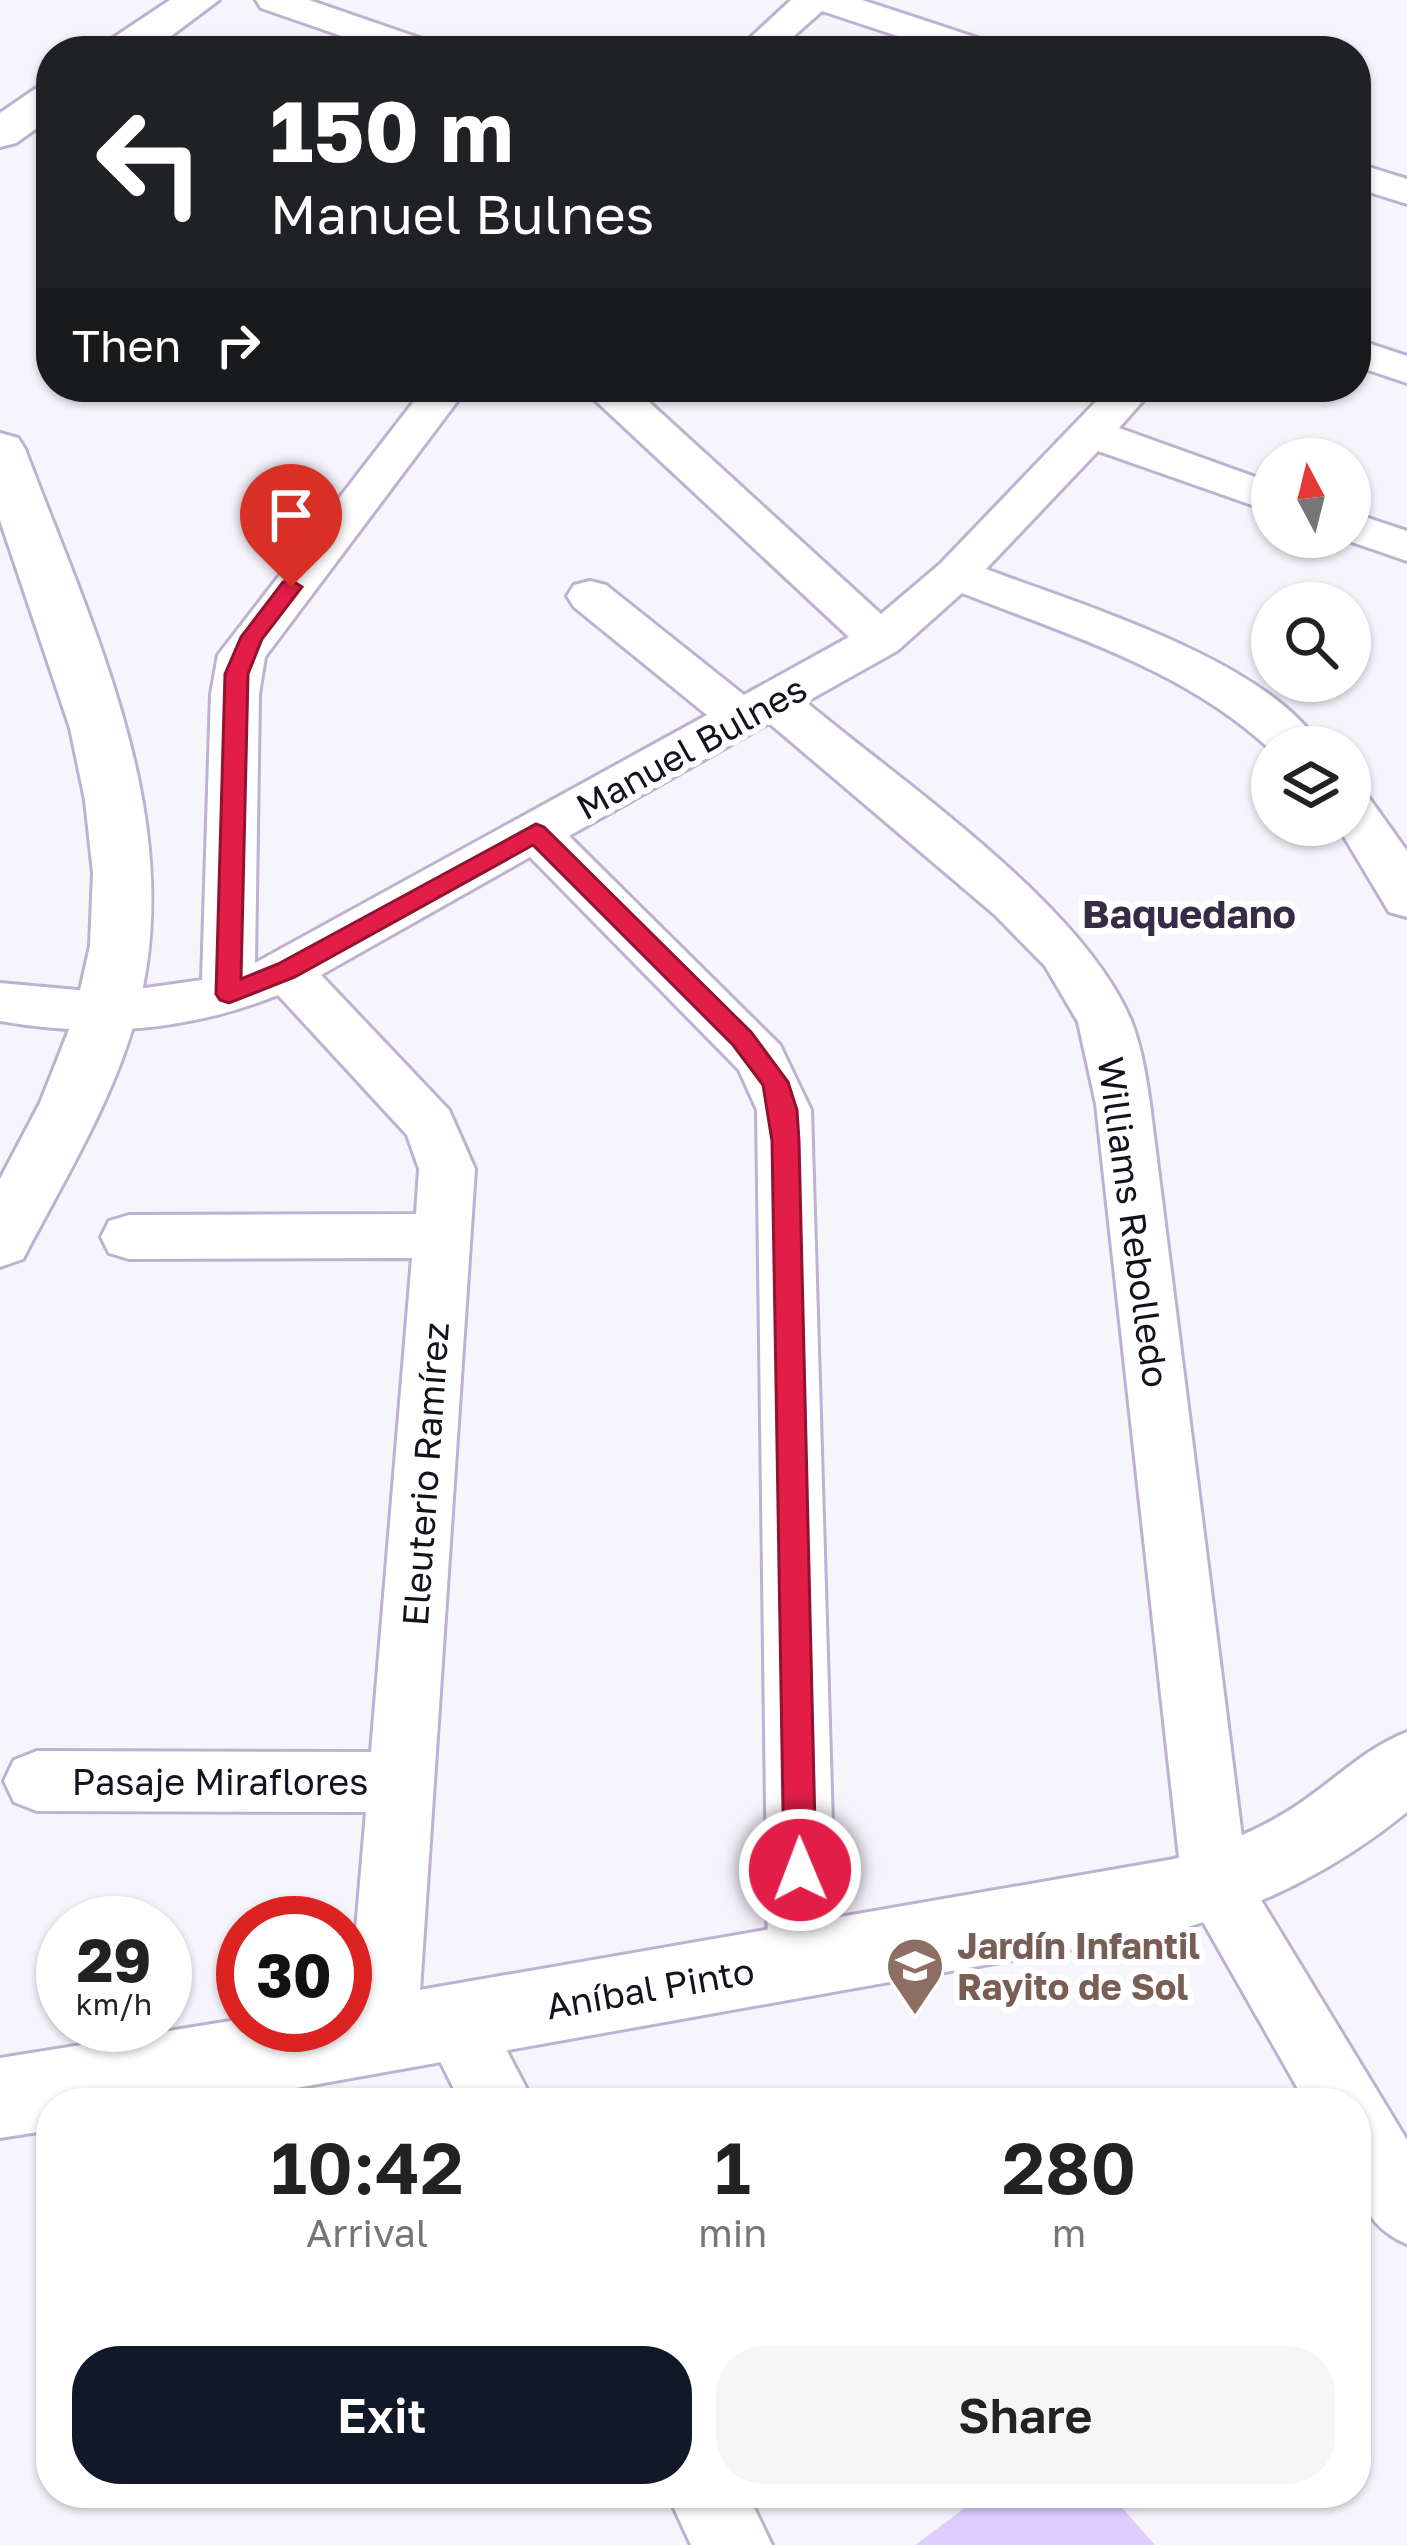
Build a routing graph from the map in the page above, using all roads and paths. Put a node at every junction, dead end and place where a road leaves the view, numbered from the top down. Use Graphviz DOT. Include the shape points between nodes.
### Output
graph roads {
  1 [pos="198,0"];
  2 [pos="274,0"];
  3 [pos="813,0"];
  4 [pos="826,0"];
  5 [pos="144,36"];
  6 [pos="378,36"];
  7 [pos="772,36"];
  8 [pos="935,36"];
  9 [pos="36,109"];
  10 [pos="0,134"];
  11 [pos="1371,180"];
  12 [pos="1407,192"];
  13 [pos="1371,357"];
  14 [pos="1407,370"];
  15 [pos="436,402"];
  16 [pos="625,402"];
  17 [pos="1120,402"];
  18 [pos="1090,434"];
  19 [pos="0,449"];
  20 [pos="1251,491"];
  21 [pos="1371,534"];
  22 [pos="1407,548"];
  23 [pos="956,574"];
  24 [pos="590,596"];
  25 [pos="880,640"];
  26 [pos="758,710"];
  27 [pos="1274,726"];
  28 [pos="536,833"];
  29 [pos="1371,836"];
  30 [pos="1407,899"];
  31 [pos="286,971"];
  32 [pos="229,994"];
  33 [pos="0,1002"];
  34 [pos="106,1014"];
  35 [pos="444,1236"];
  36 [pos="129,1237"];
  37 [pos="0,1241"];
  38 [pos="1407,1766"];
  39 [pos="37,1781"];
  40 [pos="402,1781"];
  41 [pos="1215,1885"];
  42 [pos="802,1961"];
  43 [pos="419,2029"];
  44 [pos="61,2088"];
  45 [pos="483,2088"];
  46 [pos="1336,2088"];
  47 [pos="36,2092"];
  48 [pos="0,2098"];
  49 [pos="1371,2147"];
  50 [pos="1407,2208"];
  51 [pos="713,2508"];
  52 [pos="733,2545"];
  1 -- 5 [label="street"];
  2 -- 6 [label="street"];
  3 -- 7 [label="street"];
  4 -- 8 [label="street"];
  9 -- 10 [label="street"];
  11 -- 12 [label="street"];
  13 -- 14 [label="street"];
  15 -- 32 [label="street" via="242,655"];
  16 -- 25 [label="street"];
  17 -- 18 [label="street, Manuel Bulnes"];
  18 -- 20 [label="street"];
  18 -- 23 [label="street, Manuel Bulnes"];
  19 -- 34 [label="street" via="77,668 119,839 122,922"];
  21 -- 22 [label="street"];
  23 -- 25 [label="street, Manuel Bulnes"];
  23 -- 27 [label="street" via="1211,680"];
  24 -- 26 [label="street, Williams Rebolledo"];
  25 -- 26 [label="street, Manuel Bulnes"];
  26 -- 28 [label="street, Manuel Bulnes"];
  26 -- 41 [label="street, Williams Rebolledo" via="1040,926 1104,1020 1123,1104"];
  28 -- 31 [label="street, Manuel Bulnes"];
  28 -- 42 [label="street" via="760,1059 784,1110"];
  29 -- 30 [label="street"];
  31 -- 32 [label="street, Manuel Bulnes"];
  31 -- 35 [label="street, Eleuterio Ramírez" via="430,1125 448,1169"];
  32 -- 34 [label="street, Manuel Bulnes"];
  33 -- 34 [label="street, Manuel Bulnes"];
  34 -- 37 [label="street"];
  35 -- 36 [label="street"];
  35 -- 40 [label="street, Eleuterio Ramírez"];
  38 -- 41 [label="street, Aníbal Pinto" via="1325,1834"];
  39 -- 40 [label="street, Pasaje Miraflores"];
  40 -- 43 [label="street, Eleuterio Ramírez"];
  41 -- 42 [label="street, Aníbal Pinto"];
  41 -- 46 [label="street"];
  42 -- 43 [label="street, Aníbal Pinto"];
  43 -- 44 [label="street, Aníbal Pinto"];
  43 -- 45 [label="street"];
  47 -- 48 [label="street, Aníbal Pinto"];
  49 -- 50 [label="street"];
  51 -- 52 [label="street"];
}
